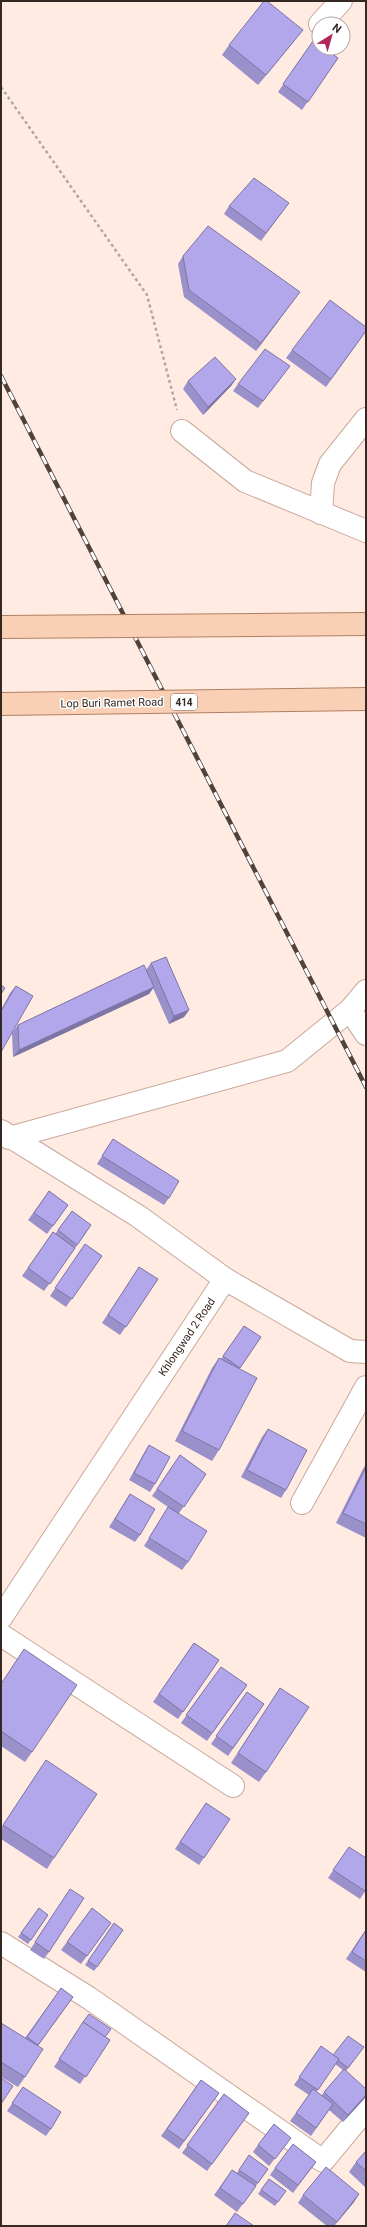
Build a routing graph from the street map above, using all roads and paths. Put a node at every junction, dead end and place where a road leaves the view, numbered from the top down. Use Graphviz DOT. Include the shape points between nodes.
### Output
graph roads {
  1 [pos="341,1"];
  2 [pos="327,16"];
  3 [pos="1,87"];
  4 [pos="366,419"];
  5 [pos="182,431"];
  6 [pos="321,513"];
  7 [pos="366,531"];
  8 [pos="366,624"];
  9 [pos="1,627"];
  10 [pos="366,699"];
  11 [pos="1,704"];
  12 [pos="366,991"];
  13 [pos="350,1010"];
  14 [pos="366,1034"];
  15 [pos="5,1135"];
  16 [pos="225,1279"];
  17 [pos="366,1352"];
  18 [pos="366,1386"];
  19 [pos="302,1503"];
  20 [pos="1,1618"];
  21 [pos="1,1636"];
  22 [pos="233,1786"];
  23 [pos="1,1943"];
  24 [pos="366,2109"];
  1 -- 2 [label="street"];
  3 -- 5 [label="path" via="147,295"];
  4 -- 6 [label="street" via="330,464 323,483"];
  5 -- 6 [label="street" via="245,481"];
  6 -- 7 [label="street"];
  8 -- 9 [label="main road, bridge"];
  10 -- 11 [label="main road, Lop Buri Ramet Road / 414, bridge"];
  12 -- 13 [label="street"];
  13 -- 14 [label="street"];
  13 -- 15 [label="street" via="287,1061"];
  15 -- 16 [label="street" via="138,1216"];
  16 -- 17 [label="street" via="350,1351"];
  16 -- 20 [label="street, Khlongwad 2 Road"];
  18 -- 19 [label="street"];
  21 -- 22 [label="street"];
  23 -- 24 [label="street" via="89,1998 323,2160"];
}
